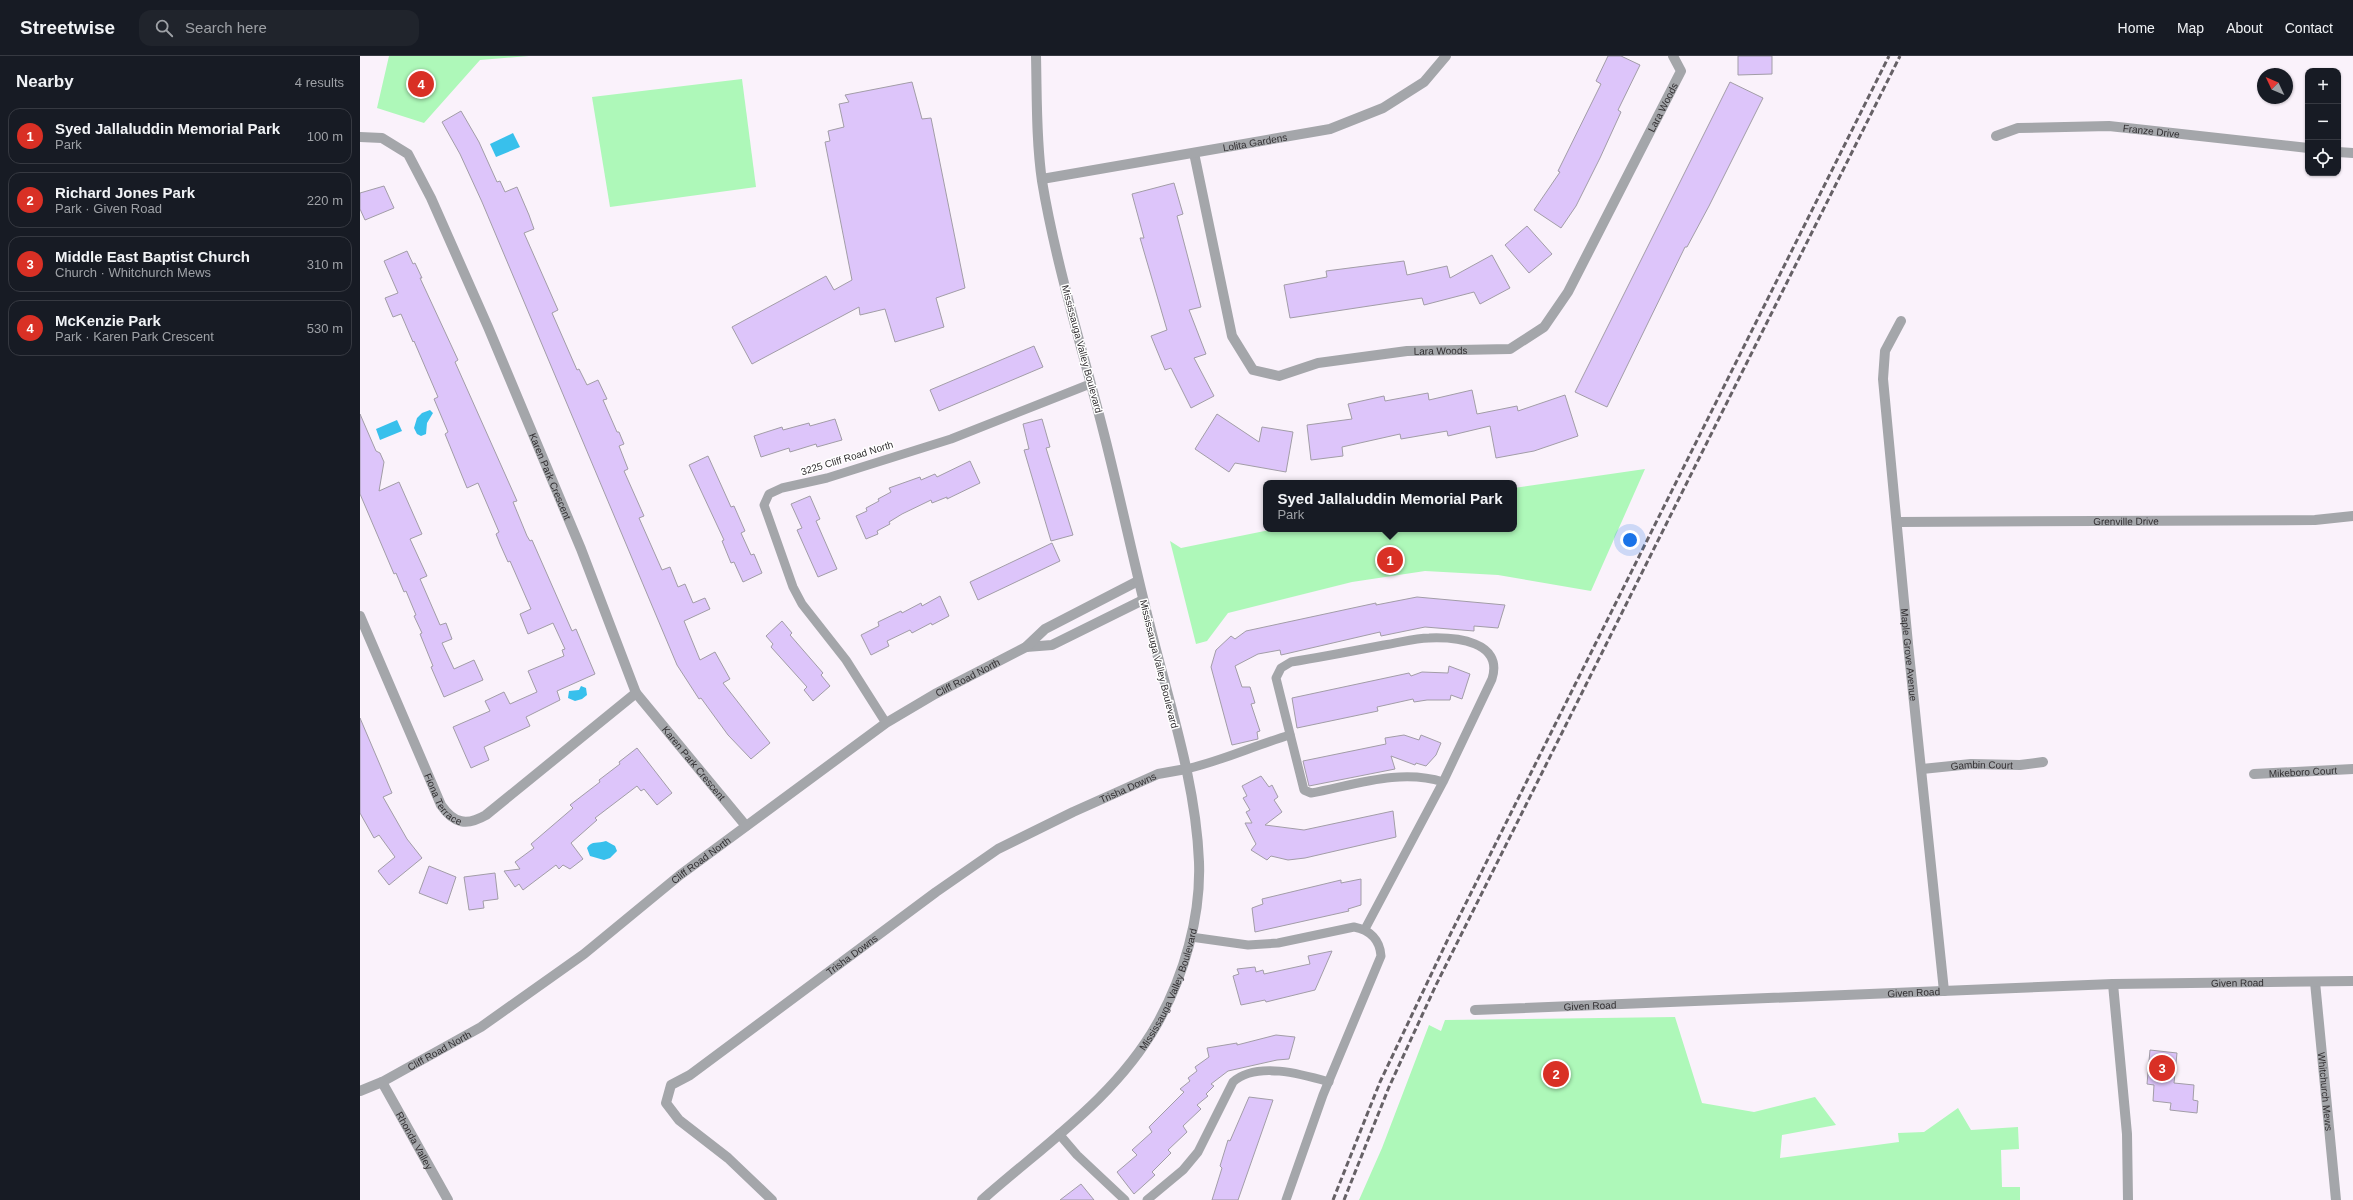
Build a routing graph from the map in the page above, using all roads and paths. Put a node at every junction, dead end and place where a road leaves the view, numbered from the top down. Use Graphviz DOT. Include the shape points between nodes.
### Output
graph roads {
  1 [pos="1036,56"];
  2 [pos="1446,56"];
  3 [pos="1673,56"];
  4 [pos="1996,136"];
  5 [pos="360,137"];
  6 [pos="2305,148"];
  7 [pos="2341,152"];
  8 [pos="1194,153"];
  9 [pos="2353,153"];
  10 [pos="1042,178"];
  11 [pos="1901,321"];
  12 [pos="1090,384"];
  13 [pos="2353,516"];
  14 [pos="1898,522"];
  15 [pos="1138,581"];
  16 [pos="1143,600"];
  17 [pos="360,616"];
  18 [pos="1026,647"];
  19 [pos="636,694"];
  20 [pos="886,723"];
  21 [pos="1290,735"];
  22 [pos="2043,762"];
  23 [pos="2353,768"];
  24 [pos="1186,769"];
  25 [pos="1922,769"];
  26 [pos="2254,774"];
  27 [pos="1443,782"];
  28 [pos="746,826"];
  29 [pos="1365,929"];
  30 [pos="1191,937"];
  31 [pos="2353,981"];
  32 [pos="2315,982"];
  33 [pos="2113,984"];
  34 [pos="1944,991"];
  35 [pos="1474,1010"];
  36 [pos="382,1082"];
  37 [pos="1329,1082"];
  38 [pos="360,1089"];
  39 [pos="1059,1134"];
  40 [pos="448,1200"];
  41 [pos="772,1200"];
  42 [pos="982,1200"];
  43 [pos="1125,1200"];
  44 [pos="1147,1200"];
  45 [pos="1286,1200"];
  46 [pos="2128,1200"];
  47 [pos="2336,1200"];
  1 -- 10 [label="street, Mississauga Valley Boulevard"];
  2 -- 8 [label="street, Lolita Gardens" via="1418,86 1383,108 1330,129"];
  3 -- 8 [label="street, Lara Woods" via="1681,71 1568,292 1544,327 1510,349 1407,351 1318,363 1279,376 1253,370 1232,336"];
  4 -- 6 [label="street, Franze Drive" via="2018,128 2110,126"];
  5 -- 19 [label="street, Karen Park Crescent" via="382,138 408,154 431,198 581,549"];
  7 -- 9 [label="street"];
  8 -- 10 [label="street, Lolita Gardens"];
  10 -- 12 [label="street, Mississauga Valley Boulevard"];
  11 -- 14 [label="street, Maple Grove Avenue" via="1885,351 1883,379"];
  12 -- 15 [label="street, Mississauga Valley Boulevard"];
  12 -- 20 [label="lane, 3225 Cliff Road North" via="951,439 769,494 764,505 793,587 802,604 846,660"];
  13 -- 14 [label="street, Grenville Drive" via="2315,520"];
  14 -- 25 [label="street, Maple Grove Avenue"];
  15 -- 16 [label="street, Mississauga Valley Boulevard"];
  15 -- 18 [label="street, Cliff Road North" via="1044,629"];
  16 -- 18 [label="street, Cliff Road North" via="1052,646"];
  16 -- 24 [label="street, Mississauga Valley Boulevard"];
  17 -- 19 [label="street, Fiona Terrace" via="441,805 450,816 462,822 473,822 486,815"];
  18 -- 20 [label="street, Cliff Road North" via="935,694"];
  19 -- 28 [label="street, Karen Park Crescent"];
  20 -- 28 [label="street, Cliff Road North"];
  21 -- 24 [label="lane" via="1212,763"];
  21 -- 27 [label="lane" via="1304,790 1311,793 1405,775 1423,776"];
  21 -- 27 [label="lane" via="1276,678 1281,668 1291,662 1428,638 1453,638 1476,644 1494,661 1495,670"];
  22 -- 25 [label="street, Gambin Court" via="2020,765 1971,764"];
  23 -- 26 [label="street, Mikeboro Court"];
  24 -- 30 [label="street, Mississauga Valley Boulevard" via="1196,826 1199,864 1197,907"];
  24 -- 41 [label="street, Trisha Downs" via="1153,776 998,848 690,1075 671,1084 666,1103 679,1120 728,1158"];
  25 -- 34 [label="street, Maple Grove Avenue"];
  27 -- 29 [label="lane"];
  28 -- 36 [label="street, Cliff Road North" via="680,875 584,954 481,1027"];
  29 -- 30 [label="lane" via="1354,927 1278,943 1248,945"];
  29 -- 37 [label="lane" via="1381,947 1381,956"];
  30 -- 39 [label="street, Mississauga Valley Boulevard" via="1180,975 1158,1023 1133,1061 1098,1100"];
  31 -- 32 [label="street, Given Road"];
  32 -- 33 [label="street, Given Road"];
  32 -- 47 [label="street, Whitchurch Mews"];
  33 -- 34 [label="street, Given Road"];
  33 -- 46 [label="street" via="2127,1134"];
  34 -- 35 [label="street, Given Road"];
  36 -- 38 [label="street, Cliff Road North"];
  36 -- 40 [label="street, Rhonda Valley"];
  37 -- 44 [label="lane" via="1298,1073 1262,1072 1240,1076 1233,1082 1198,1152 1183,1170"];
  37 -- 45 [label="lane"];
  39 -- 42 [label="street, Mississauga Valley Boulevard"];
  39 -- 43 [label="lane" via="1077,1155"];
}
